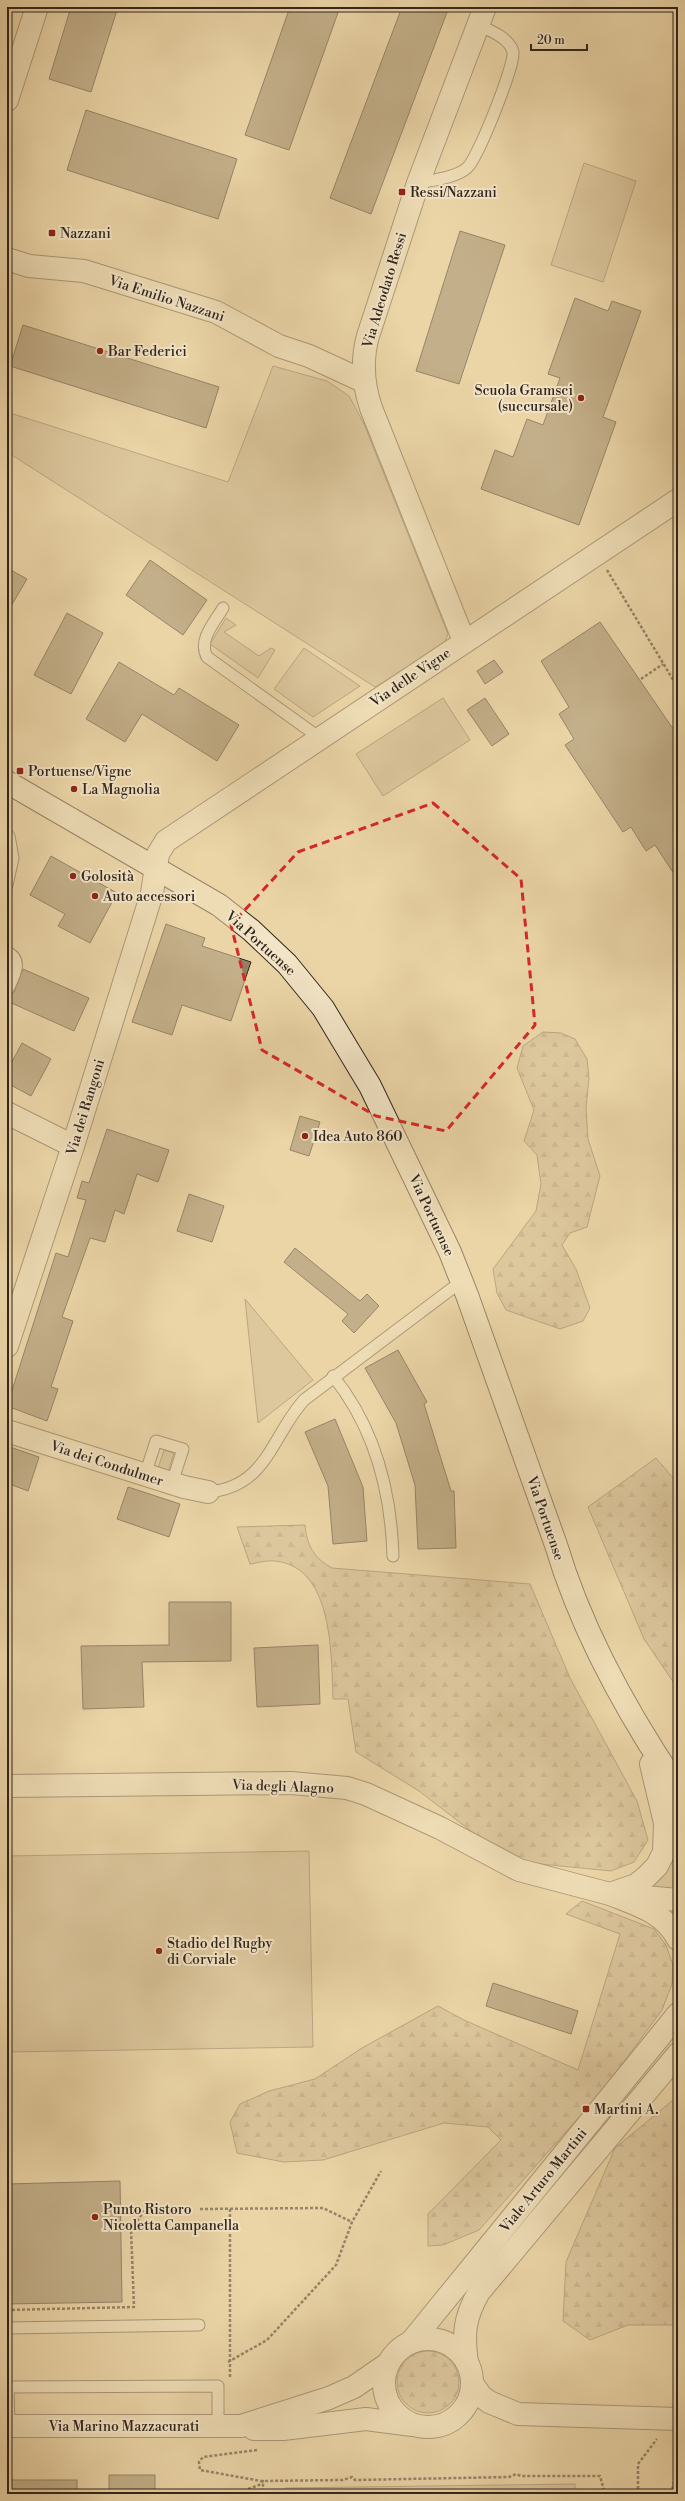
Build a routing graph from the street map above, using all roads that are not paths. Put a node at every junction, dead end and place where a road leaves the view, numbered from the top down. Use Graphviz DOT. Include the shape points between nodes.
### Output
graph roads {
  1 [pos="37,7"];
  2 [pos="481,16"];
  3 [pos="7,100"];
  4 [pos="418,183"];
  5 [pos="7,259"];
  6 [pos="363,381"];
  7 [pos="678,500"];
  8 [pos="223,608"];
  9 [pos="464,641"];
  10 [pos="320,738"];
  11 [pos="7,782"];
  12 [pos="9,836"];
  13 [pos="156,866"];
  14 [pos="7,885"];
  15 [pos="7,952"];
  16 [pos="8,989"];
  17 [pos="7,1113"];
  18 [pos="73,1146"];
  19 [pos="462,1281"];
  20 [pos="7,1346"];
  21 [pos="333,1376"];
  22 [pos="7,1431"];
  23 [pos="145,1475"];
  24 [pos="172,1483"];
  25 [pos="208,1492"];
  26 [pos="393,1556"];
  27 [pos="650,1747"];
  28 [pos="7,1786"];
  29 [pos="678,1788"];
  30 [pos="678,1815"];
  31 [pos="610,1894"];
  32 [pos="678,1900"];
  33 [pos="678,1939"];
  34 [pos="677,2015"];
  35 [pos="678,2054"];
  36 [pos="198,2324"];
  37 [pos="7,2328"];
  38 [pos="411,2342"];
  39 [pos="389,2363"];
  40 [pos="470,2373"];
  41 [pos="7,2387"];
  42 [pos="669,2419"];
  43 [pos="416,2425"];
  44 [pos="8,2426"];
  45 [pos="218,2426"];
  46 [pos="241,2426"];
  1 -- 3 [label="street"];
  2 -- 4 [label="street, Via Adeodato Ressi"];
  2 -- 4 [label="lane" via="513,52 495,108 482,142 467,168 447,177"];
  4 -- 6 [label="street, Via Adeodato Ressi" via="368,336"];
  5 -- 6 [label="street, Via Emilio Nazzani" via="28,266 84,271 216,312 279,346 309,356"];
  6 -- 9 [label="street, Via Adeodato Ressi" via="377,424"];
  7 -- 9 [label="street, Via delle Vigne"];
  8 -- 10 [label="lane" via="206,636 204,651 207,657"];
  9 -- 10 [label="street, Via delle Vigne"];
  10 -- 13 [label="street, Via delle Vigne" via="176,832 163,844"];
  11 -- 13 [label="street, Via Portuense"];
  12 -- 14 [label="lane" via="13,858"];
  13 -- 18 [label="street, Via dei Rangoni" via="152,892"];
  13 -- 19 [label="street, Via Portuense" via="236,917 294,972 323,1008 370,1086"];
  15 -- 16 [label="lane" via="14,957 17,965"];
  17 -- 18 [label="street"];
  18 -- 20 [label="street, Via dei Rangoni"];
  19 -- 21 [label="lane"];
  19 -- 27 [label="street, Via Portuense" via="570,1591 594,1645"];
  21 -- 25 [label="lane" via="294,1411 252,1474 236,1486"];
  21 -- 26 [label="lane" via="358,1411 376,1451 386,1490"];
  22 -- 23 [label="street, Via dei Condulmer"];
  23 -- 24 [label="street, Via dei Condulmer"];
  23 -- 24 [label="lane" via="156,1440 183,1449"];
  24 -- 25 [label="street, Via dei Condulmer"];
  27 -- 29 [label="street, Via Portuense"];
  27 -- 30 [label="street"];
  27 -- 31 [label="street" via="652,1776 666,1828 664,1852 657,1866 636,1885"];
  28 -- 31 [label="street, Via degli Alagno" via="290,1783 347,1788 434,1825 518,1870"];
  31 -- 32 [label="street, Via degli Alagno"];
  31 -- 33 [label="street" via="659,1915 670,1925"];
  34 -- 38 [label="street, Viale Arturo Martini"];
  35 -- 40 [label="street, Viale Arturo Martini" via="479,2292 469,2309 465,2325 464,2338"];
  36 -- 37 [label="lane"];
  38 -- 39 [label="street" via="394,2354"];
  38 -- 40 [label="street" via="424,2339 449,2344 460,2352"];
  39 -- 43 [label="street" via="384,2384 390,2406 406,2421"];
  39 -- 46 [label="street, Via Marino Mazzacurati" via="354,2387 330,2398"];
  40 -- 42 [label="street" via="481,2396 518,2414"];
  40 -- 43 [label="street" via="465,2406 452,2420 435,2426"];
  41 -- 44 [label="lane"];
  41 -- 45 [label="lane" via="218,2386"];
  43 -- 46 [label="street, Via Marino Mazzacurati" via="366,2419 283,2429 264,2430"];
  44 -- 45 [label="street, Via Marino Mazzacurati"];
  45 -- 46 [label="street, Via Marino Mazzacurati"];
}
